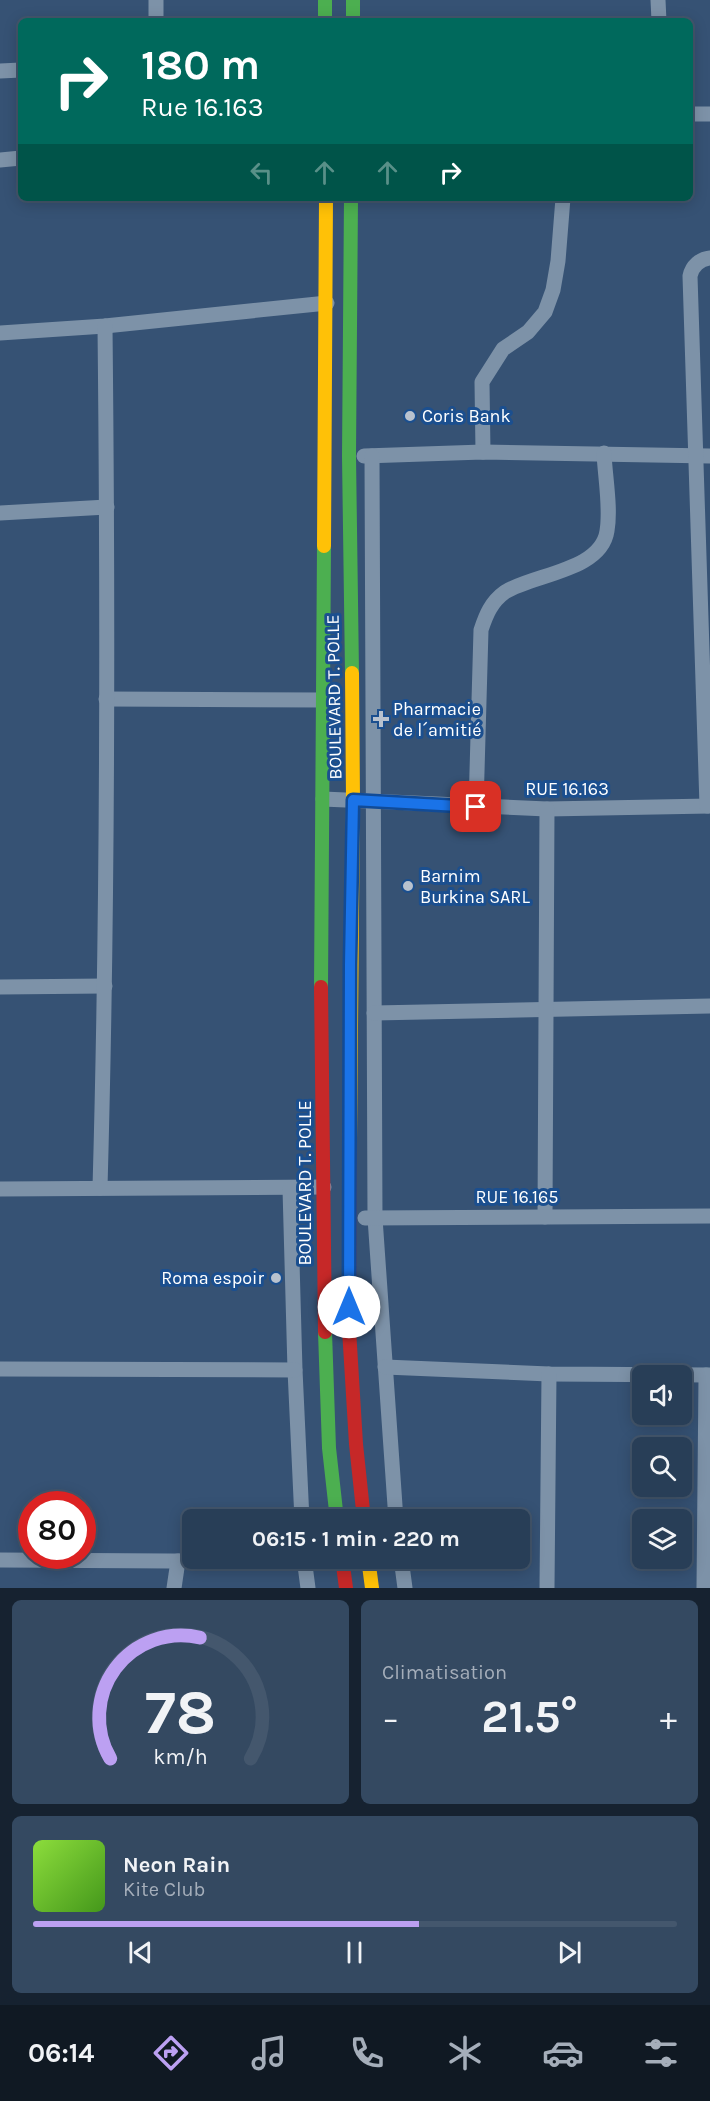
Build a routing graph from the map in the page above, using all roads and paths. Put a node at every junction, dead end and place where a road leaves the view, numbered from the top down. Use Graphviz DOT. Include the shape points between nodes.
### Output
graph roads {
  1 [pos="156,0"];
  2 [pos="325,0"];
  3 [pos="353,0"];
  4 [pos="658,0"];
  5 [pos="156,18"];
  6 [pos="325,18"];
  7 [pos="353,18"];
  8 [pos="659,18"];
  9 [pos="18,70"];
  10 [pos="0,71"];
  11 [pos="693,114"];
  12 [pos="710,114"];
  13 [pos="18,158"];
  14 [pos="0,160"];
  15 [pos="326,201"];
  16 [pos="351,201"];
  17 [pos="563,201"];
  18 [pos="710,258"];
  19 [pos="327,303"];
  20 [pos="105,326"];
  21 [pos="0,333"];
  22 [pos="483,452"];
  23 [pos="604,453"];
  24 [pos="704,455"];
  25 [pos="349,456"];
  26 [pos="372,456"];
  27 [pos="107,507"];
  28 [pos="0,513"];
  29 [pos="106,699"];
  30 [pos="323,700"];
  31 [pos="323,800"];
  32 [pos="353,800"];
  33 [pos="375,801"];
  34 [pos="708,806"];
  35 [pos="476,807"];
  36 [pos="547,809"];
  37 [pos="105,986"];
  38 [pos="0,987"];
  39 [pos="710,1006"];
  40 [pos="547,1010"];
  41 [pos="374,1013"];
  42 [pos="324,1187"];
  43 [pos="100,1188"];
  44 [pos="290,1188"];
  45 [pos="0,1189"];
  46 [pos="710,1216"];
  47 [pos="545,1217"];
  48 [pos="323,1218"];
  49 [pos="375,1218"];
  50 [pos="349,1219"];
  51 [pos="385,1367"];
  52 [pos="0,1369"];
  53 [pos="295,1370"];
  54 [pos="549,1374"];
  55 [pos="708,1375"];
  56 [pos="301,1509"];
  57 [pos="336,1509"];
  58 [pos="363,1509"];
  59 [pos="395,1509"];
  60 [pos="0,1560"];
  61 [pos="178,1561"];
  62 [pos="182,1561"];
  63 [pos="305,1569"];
  64 [pos="343,1569"];
  65 [pos="369,1569"];
  66 [pos="402,1569"];
  67 [pos="174,1588"];
  68 [pos="308,1588"];
  69 [pos="346,1588"];
  70 [pos="372,1588"];
  71 [pos="405,1588"];
  72 [pos="547,1588"];
  73 [pos="704,1588"];
  1 -- 5 [label="street"];
  2 -- 6 [label="highway"];
  3 -- 7 [label="highway"];
  4 -- 8 [label="street"];
  9 -- 10 [label="street"];
  11 -- 12 [label="street"];
  13 -- 14 [label="street"];
  15 -- 19 [label="highway, BOULEVARD T. POLLE"];
  16 -- 25 [label="highway, BOULEVARD T. POLLE"];
  17 -- 22 [label="street" via="554,290 545,312 528,332 503,349 482,382"];
  18 -- 24 [label="street" via="698,263 690,276"];
  19 -- 20 [label="street"];
  19 -- 30 [label="highway, BOULEVARD T. POLLE"];
  20 -- 21 [label="street"];
  20 -- 27 [label="street"];
  22 -- 23 [label="street"];
  22 -- 26 [label="street"];
  23 -- 24 [label="street"];
  23 -- 35 [label="street" via="607,533 600,548 588,560 505,592 489,607 481,630"];
  24 -- 34 [label="street"];
  25 -- 26 [label="street"];
  25 -- 32 [label="highway, BOULEVARD T. POLLE"];
  26 -- 33 [label="street"];
  27 -- 28 [label="street"];
  27 -- 29 [label="street"];
  29 -- 30 [label="street"];
  29 -- 37 [label="street"];
  30 -- 31 [label="highway, BOULEVARD T. POLLE"];
  31 -- 32 [label="street, RUE 16.163"];
  31 -- 42 [label="highway, BOULEVARD T. POLLE"];
  32 -- 33 [label="street, RUE 16.163"];
  32 -- 50 [label="highway, BOULEVARD T. POLLE"];
  33 -- 35 [label="street, RUE 16.163"];
  33 -- 41 [label="street"];
  34 -- 36 [label="street, RUE 16.163"];
  35 -- 36 [label="street, RUE 16.163"];
  36 -- 40 [label="street"];
  37 -- 38 [label="street"];
  37 -- 43 [label="street"];
  39 -- 40 [label="street"];
  40 -- 41 [label="street"];
  40 -- 47 [label="street"];
  41 -- 49 [label="street"];
  42 -- 44 [label="street"];
  42 -- 48 [label="highway, BOULEVARD T. POLLE"];
  43 -- 44 [label="street"];
  43 -- 45 [label="street"];
  44 -- 53 [label="street"];
  46 -- 47 [label="street, RUE 16.165"];
  47 -- 49 [label="street, RUE 16.165"];
  48 -- 50 [label="street, RUE 16.165"];
  48 -- 57 [label="highway, BOULEVARD T. POLLE" via="329,1448"];
  49 -- 50 [label="street, RUE 16.165"];
  49 -- 51 [label="street"];
  50 -- 58 [label="highway, BOULEVARD T. POLLE" via="349,1329"];
  51 -- 54 [label="street"];
  51 -- 59 [label="street"];
  52 -- 53 [label="street"];
  53 -- 56 [label="street"];
  54 -- 55 [label="street"];
  54 -- 72 [label="street"];
  55 -- 73 [label="street"];
  60 -- 61 [label="street"];
  61 -- 62 [label="street"];
  61 -- 67 [label="street"];
  63 -- 68 [label="street"];
  64 -- 69 [label="highway"];
  65 -- 70 [label="highway"];
  66 -- 71 [label="street"];
}
